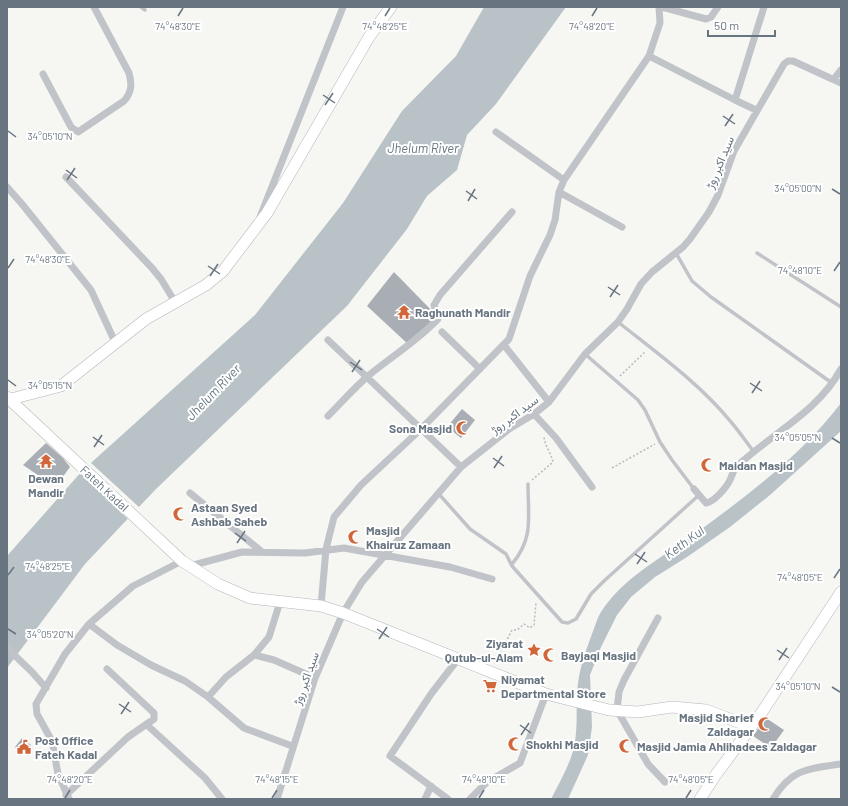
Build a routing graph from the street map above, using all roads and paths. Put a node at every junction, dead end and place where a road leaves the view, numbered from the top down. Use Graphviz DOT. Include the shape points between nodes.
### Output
graph roads {
  1 [pos="94,7"];
  2 [pos="141,7"];
  3 [pos="343,7"];
  4 [pos="391,7"];
  5 [pos="659,7"];
  6 [pos="662,7"];
  7 [pos="718,7"];
  8 [pos="764,7"];
  9 [pos="145,10"];
  10 [pos="649,56"];
  11 [pos="841,70"];
  12 [pos="43,74"];
  13 [pos="834,79"];
  14 [pos="841,83"];
  15 [pos="735,100"];
  16 [pos="756,110"];
  17 [pos="496,132"];
  18 [pos="66,177"];
  19 [pos="564,180"];
  20 [pos="7,187"];
  21 [pos="559,192"];
  22 [pos="512,212"];
  23 [pos="622,227"];
  24 [pos="255,228"];
  25 [pos="676,253"];
  26 [pos="758,253"];
  27 [pos="175,302"];
  28 [pos="841,307"];
  29 [pos="618,322"];
  30 [pos="442,332"];
  31 [pos="328,340"];
  32 [pos="116,342"];
  33 [pos="504,345"];
  34 [pos="650,347"];
  35 [pos="585,354"];
  36 [pos="480,369"];
  37 [pos="841,369"];
  38 [pos="367,377"];
  39 [pos="616,380"];
  40 [pos="833,384"];
  41 [pos="8,399"];
  42 [pos="549,402"];
  43 [pos="534,414"];
  44 [pos="328,416"];
  45 [pos="421,429"];
  46 [pos="544,432"];
  47 [pos="660,442"];
  48 [pos="754,452"];
  49 [pos="461,467"];
  50 [pos="612,468"];
  51 [pos="528,484"];
  52 [pos="592,487"];
  53 [pos="697,492"];
  54 [pos="438,493"];
  55 [pos="190,494"];
  56 [pos="326,549"];
  57 [pos="261,551"];
  58 [pos="384,556"];
  59 [pos="186,564"];
  60 [pos="512,564"];
  61 [pos="492,579"];
  62 [pos="841,592"];
  63 [pos="537,596"];
  64 [pos="280,602"];
  65 [pos="321,606"];
  66 [pos="343,613"];
  67 [pos="658,618"];
  68 [pos="89,624"];
  69 [pos="7,648"];
  70 [pos="254,655"];
  71 [pos="458,659"];
  72 [pos="108,670"];
  73 [pos="490,672"];
  74 [pos="315,678"];
  75 [pos="46,688"];
  76 [pos="551,695"];
  77 [pos="208,697"];
  78 [pos="617,710"];
  79 [pos="146,725"];
  80 [pos="752,727"];
  81 [pos="292,746"];
  82 [pos="841,764"];
  83 [pos="665,782"];
  84 [pos="431,786"];
  85 [pos="67,797"];
  86 [pos="222,799"];
  87 [pos="277,799"];
  88 [pos="425,799"];
  89 [pos="448,799"];
  90 [pos="470,799"];
  91 [pos="700,799"];
  92 [pos="773,799"];
  1 -- 12 [label="street" via="129,73 129,96 78,132 71,128"];
  2 -- 9 [label="lane"];
  3 -- 24 [label="street"];
  4 -- 24 [label="street" via="369,37 267,213"];
  5 -- 10 [label="street" via="660,23"];
  6 -- 7 [label="street" via="706,19 711,17"];
  8 -- 15 [label="street"];
  10 -- 15 [label="street"];
  10 -- 19 [label="street"];
  11 -- 13 [label="street"];
  13 -- 14 [label="street"];
  13 -- 16 [label="street, سید اکبر روڑ" via="788,61 781,67"];
  15 -- 16 [label="street"];
  16 -- 25 [label="street, سید اکبر روڑ" via="734,151 709,212 690,239"];
  17 -- 19 [label="street"];
  18 -- 27 [label="street" via="152,268"];
  19 -- 21 [label="street"];
  20 -- 32 [label="street" via="91,290"];
  21 -- 23 [label="street"];
  21 -- 33 [label="street" via="550,235 530,276 515,325"];
  22 -- 38 [label="street" via="440,295 434,305 438,319"];
  24 -- 27 [label="street" via="215,279"];
  25 -- 29 [label="street, سید اکبر روڑ" via="641,284"];
  25 -- 40 [label="lane" via="692,281 711,297"];
  26 -- 28 [label="lane"];
  27 -- 32 [label="street" via="146,318"];
  29 -- 34 [label="lane"];
  29 -- 35 [label="street, سید اکبر روڑ"];
  30 -- 36 [label="street"];
  31 -- 38 [label="street"];
  32 -- 41 [label="street" via="61,386"];
  33 -- 36 [label="street"];
  33 -- 42 [label="street"];
  34 -- 39 [label="path"];
  34 -- 48 [label="lane" via="731,421"];
  35 -- 39 [label="lane"];
  35 -- 42 [label="street, سید اکبر روڑ"];
  36 -- 45 [label="street"];
  37 -- 40 [label="street"];
  38 -- 44 [label="street"];
  38 -- 45 [label="street"];
  39 -- 47 [label="lane" via="638,400"];
  40 -- 48 [label="street" via="808,409"];
  41 -- 59 [label="street, Fateh Kadal"];
  42 -- 43 [label="street, سید اکبر روڑ"];
  43 -- 49 [label="street, سید اکبر روڑ"];
  43 -- 52 [label="street" via="556,438"];
  45 -- 49 [label="street"];
  45 -- 56 [label="street" via="340,508 331,526"];
  46 -- 51 [label="path" via="544,442 553,462"];
  47 -- 50 [label="path"];
  47 -- 53 [label="lane"];
  48 -- 53 [label="street" via="735,469 726,486 710,501 706,503"];
  49 -- 54 [label="street, سید اکبر روڑ"];
  51 -- 60 [label="lane" via="529,527 526,542 521,554"];
  53 -- 63 [label="lane" via="591,594 574,621 562,622"];
  54 -- 58 [label="street, سید اکبر روڑ"];
  54 -- 60 [label="lane" via="470,529 506,554"];
  55 -- 57 [label="street"];
  56 -- 57 [label="street" via="305,553"];
  56 -- 58 [label="street" via="344,548"];
  56 -- 65 [label="street"];
  57 -- 59 [label="street" via="242,552"];
  58 -- 61 [label="street" via="450,567"];
  58 -- 66 [label="street, سید اکبر روڑ" via="362,582"];
  59 -- 64 [label="street, Fateh Kadal" via="218,584 250,598"];
  59 -- 68 [label="street" via="133,586"];
  60 -- 63 [label="lane"];
  62 -- 80 [label="street"];
  63 -- 73 [label="path" via="534,625 530,628 524,624 518,630 512,630"];
  64 -- 65 [label="street, Fateh Kadal"];
  64 -- 70 [label="street" via="269,637"];
  65 -- 66 [label="street, Fateh Kadal"];
  66 -- 71 [label="street, Fateh Kadal"];
  66 -- 74 [label="street, سید اکبر روڑ"];
  67 -- 78 [label="street" via="624,680 619,692"];
  68 -- 75 [label="street" via="75,639"];
  68 -- 77 [label="street" via="117,645 185,681"];
  69 -- 75 [label="street"];
  70 -- 74 [label="street" via="274,660"];
  70 -- 77 [label="street" via="226,677"];
  71 -- 73 [label="street, Fateh Kadal"];
  71 -- 84 [label="street" via="431,694 390,756"];
  72 -- 79 [label="street" via="154,713 154,719"];
  73 -- 76 [label="street, Fateh Kadal"];
  74 -- 81 [label="street, سید اکبر روڑ"];
  75 -- 85 [label="street" via="35,709 52,741 57,768"];
  76 -- 78 [label="street, Fateh Kadal"];
  76 -- 90 [label="street" via="520,764 487,782"];
  77 -- 81 [label="street" via="244,728"];
  78 -- 80 [label="street, Fateh Kadal" via="638,712 672,707 706,710"];
  78 -- 83 [label="street" via="648,764"];
  79 -- 85 [label="street" via="128,737"];
  79 -- 86 [label="street" via="205,778"];
  80 -- 91 [label="street" via="714,776"];
  81 -- 87 [label="street, سید اکبر روڑ"];
  82 -- 92 [label="street" via="812,768 795,774"];
  84 -- 88 [label="street"];
  84 -- 89 [label="street"];
}
